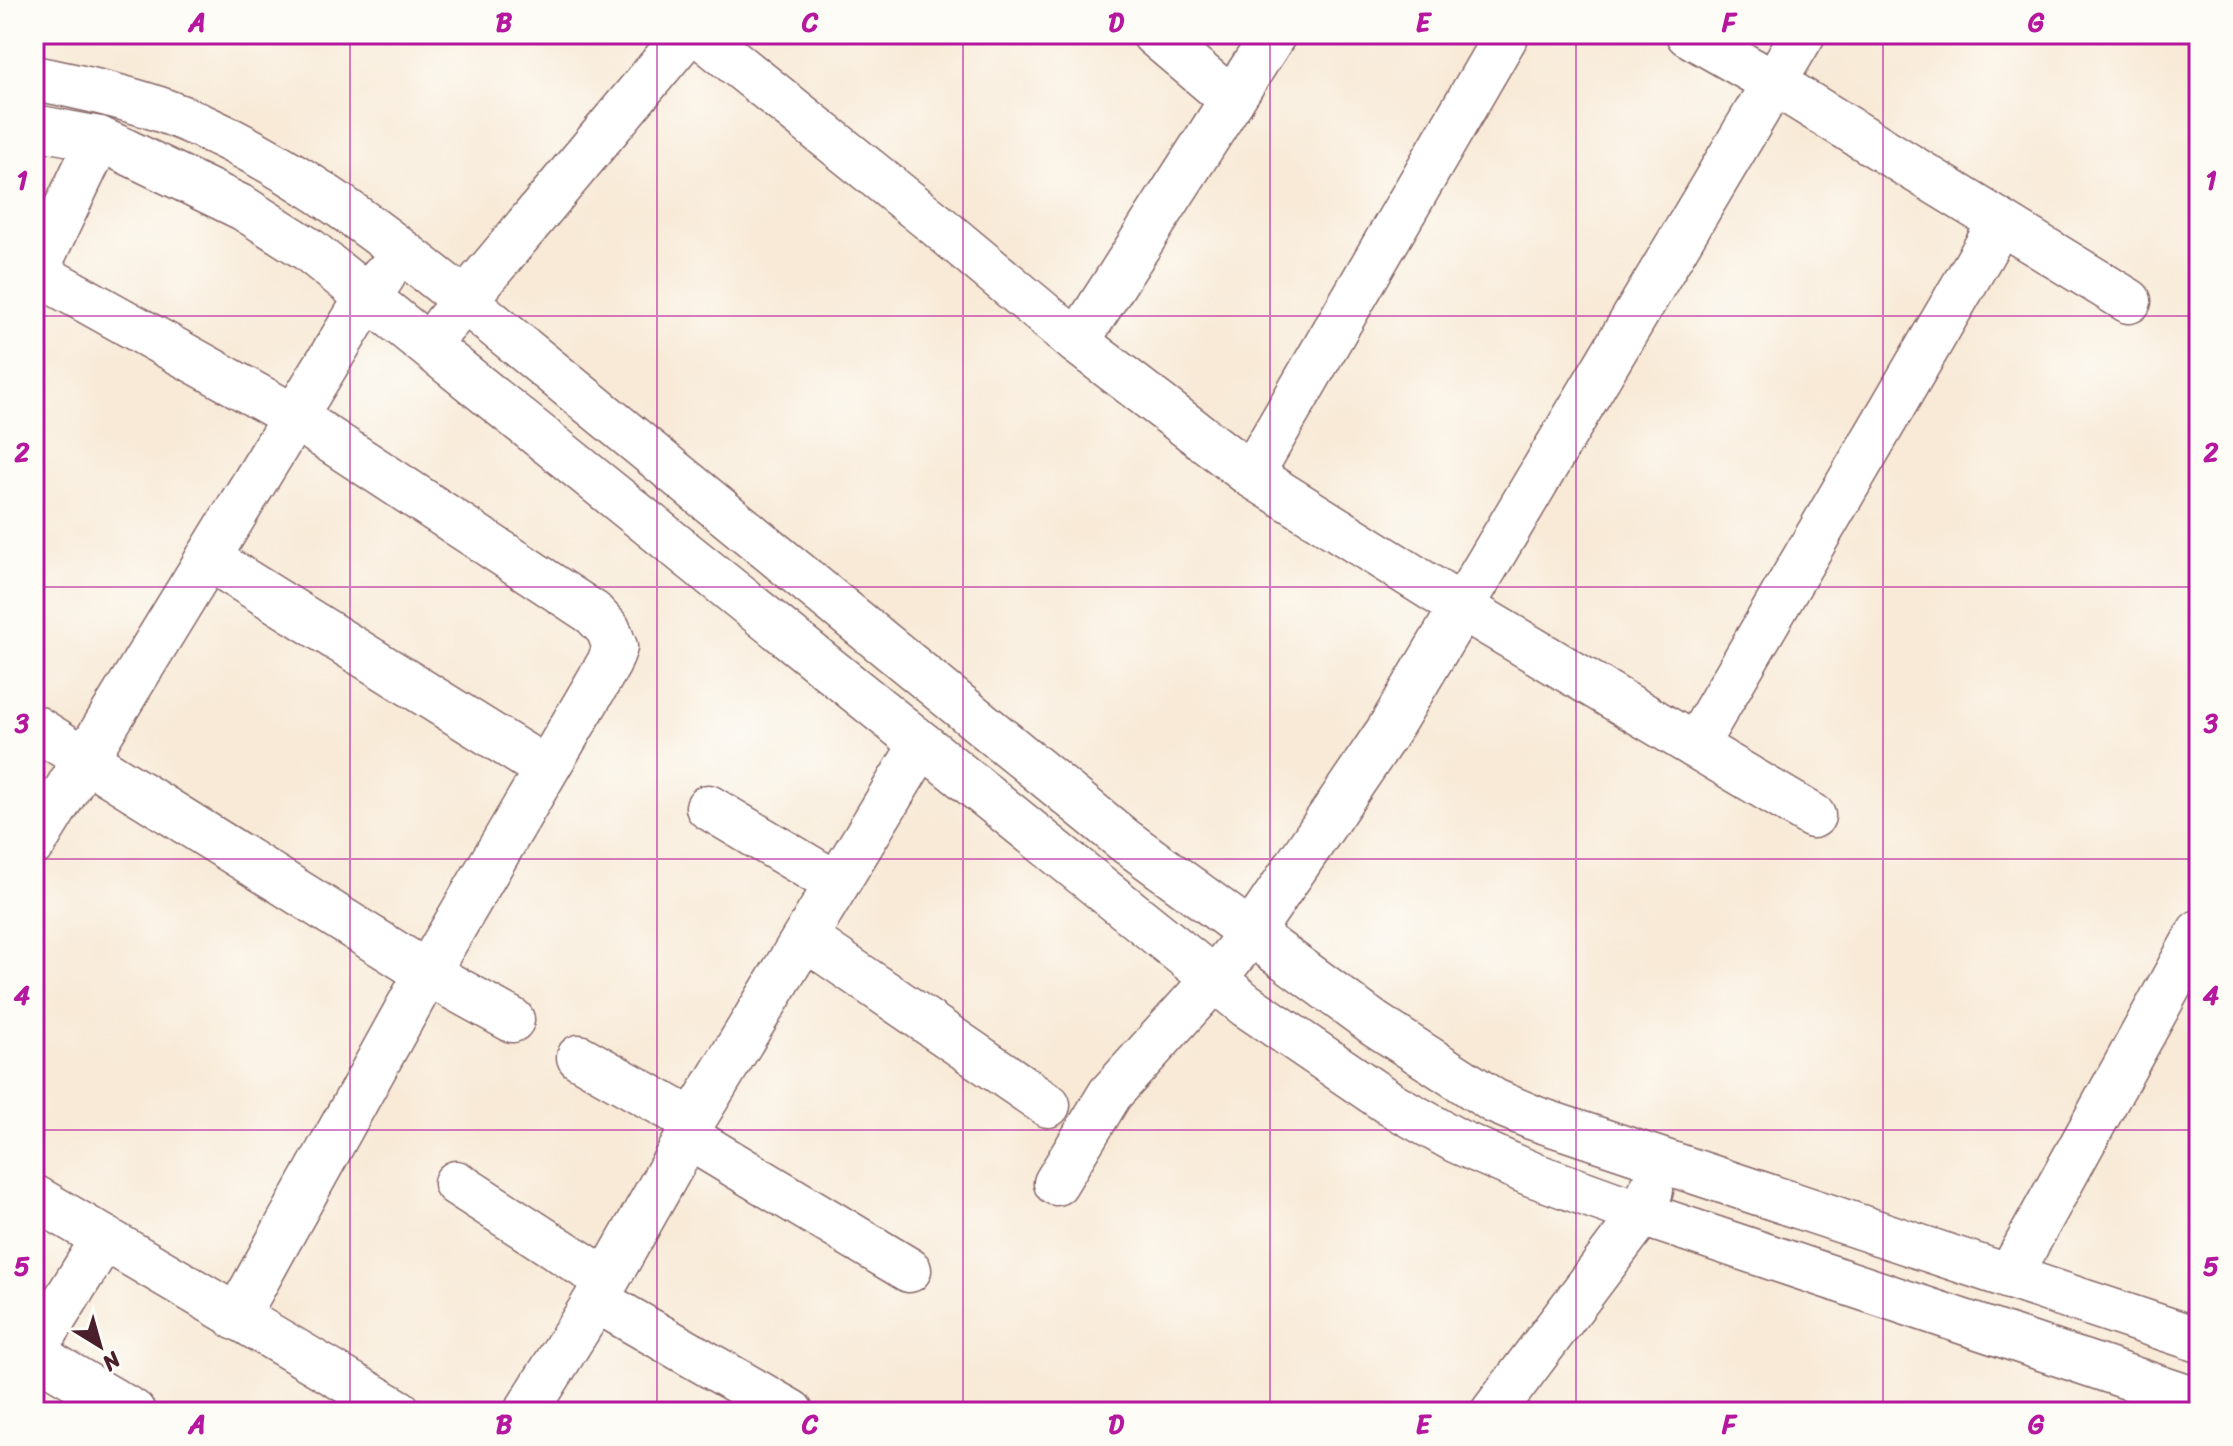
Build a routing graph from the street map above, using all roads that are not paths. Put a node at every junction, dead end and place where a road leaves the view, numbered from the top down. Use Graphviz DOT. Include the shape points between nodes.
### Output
graph roads {
  1 [pos="687,34"];
  2 [pos="699,34"];
  3 [pos="1154,34"];
  4 [pos="1274,34"];
  5 [pos="1507,34"];
  6 [pos="1688,34"];
  7 [pos="1803,34"];
  8 [pos="34,78"];
  9 [pos="1774,83"];
  10 [pos="1232,100"];
  11 [pos="34,127"];
  12 [pos="99,139"];
  13 [pos="2000,223"];
  14 [pos="402,250"];
  15 [pos="35,273"];
  16 [pos="367,298"];
  17 [pos="465,301"];
  18 [pos="2129,301"];
  19 [pos="1077,342"];
  20 [pos="426,346"];
  21 [pos="295,417"];
  22 [pos="1251,475"];
  23 [pos="208,558"];
  24 [pos="1463,608"];
  25 [pos="34,727"];
  26 [pos="922,744"];
  27 [pos="1695,746"];
  28 [pos="85,759"];
  29 [pos="546,769"];
  30 [pos="708,807"];
  31 [pos="1813,816"];
  32 [pos="34,843"];
  33 [pos="837,884"];
  34 [pos="2199,932"];
  35 [pos="1251,933"];
  36 [pos="805,938"];
  37 [pos="427,973"];
  38 [pos="1214,979"];
  39 [pos="512,1020"];
  40 [pos="579,1057"];
  41 [pos="1048,1105"];
  42 [pos="690,1129"];
  43 [pos="1662,1162"];
  44 [pos="456,1183"];
  45 [pos="1056,1183"];
  46 [pos="34,1197"];
  47 [pos="1642,1214"];
  48 [pos="104,1238"];
  49 [pos="909,1270"];
  50 [pos="2009,1277"];
  51 [pos="601,1290"];
  52 [pos="236,1318"];
  53 [pos="2199,1340"];
  54 [pos="34,1352"];
  55 [pos="2199,1401"];
  56 [pos="133,1412"];
  57 [pos="399,1412"];
  58 [pos="526,1412"];
  59 [pos="791,1412"];
  60 [pos="1493,1412"];
  1 -- 17 [label="street"];
  2 -- 19 [label="street"];
  3 -- 10 [label="street"];
  4 -- 10 [label="street"];
  5 -- 22 [label="street"];
  6 -- 9 [label="street"];
  7 -- 9 [label="street"];
  8 -- 14 [label="street" via="160,109 218,133"];
  9 -- 13 [label="street"];
  9 -- 24 [label="street"];
  10 -- 19 [label="street"];
  11 -- 12 [label="street"];
  12 -- 15 [label="street"];
  12 -- 16 [label="street" via="243,208 309,250"];
  13 -- 18 [label="street"];
  13 -- 27 [label="street"];
  14 -- 16 [label="street"];
  14 -- 17 [label="street"];
  15 -- 21 [label="street"];
  16 -- 20 [label="street"];
  16 -- 21 [label="street"];
  17 -- 20 [label="street"];
  17 -- 35 [label="street" via="1124,840"];
  19 -- 22 [label="street"];
  20 -- 26 [label="street"];
  21 -- 23 [label="street"];
  21 -- 29 [label="street" via="593,613 608,629 615,647 609,663"];
  22 -- 24 [label="street"];
  23 -- 28 [label="street"];
  23 -- 29 [label="street"];
  24 -- 27 [label="street"];
  24 -- 35 [label="street" via="1388,731"];
  25 -- 28 [label="street"];
  26 -- 33 [label="street"];
  26 -- 38 [label="street"];
  27 -- 31 [label="street"];
  28 -- 32 [label="street"];
  28 -- 37 [label="street"];
  29 -- 37 [label="street"];
  30 -- 33 [label="street"];
  33 -- 36 [label="street"];
  34 -- 50 [label="street"];
  35 -- 38 [label="street"];
  35 -- 43 [label="street" via="1375,1024 1494,1101"];
  36 -- 41 [label="street"];
  36 -- 42 [label="street"];
  37 -- 39 [label="street"];
  37 -- 52 [label="street"];
  38 -- 45 [label="street" via="1110,1094"];
  38 -- 47 [label="street" via="1391,1104 1457,1141"];
  40 -- 42 [label="street"];
  42 -- 49 [label="street"];
  42 -- 51 [label="street"];
  43 -- 47 [label="street"];
  43 -- 50 [label="street"];
  44 -- 51 [label="street"];
  46 -- 48 [label="street"];
  47 -- 55 [label="street"];
  47 -- 60 [label="street"];
  48 -- 52 [label="street"];
  48 -- 54 [label="street"];
  50 -- 53 [label="street"];
  51 -- 58 [label="street"];
  51 -- 59 [label="street"];
  52 -- 57 [label="street"];
  54 -- 56 [label="street"];
}
